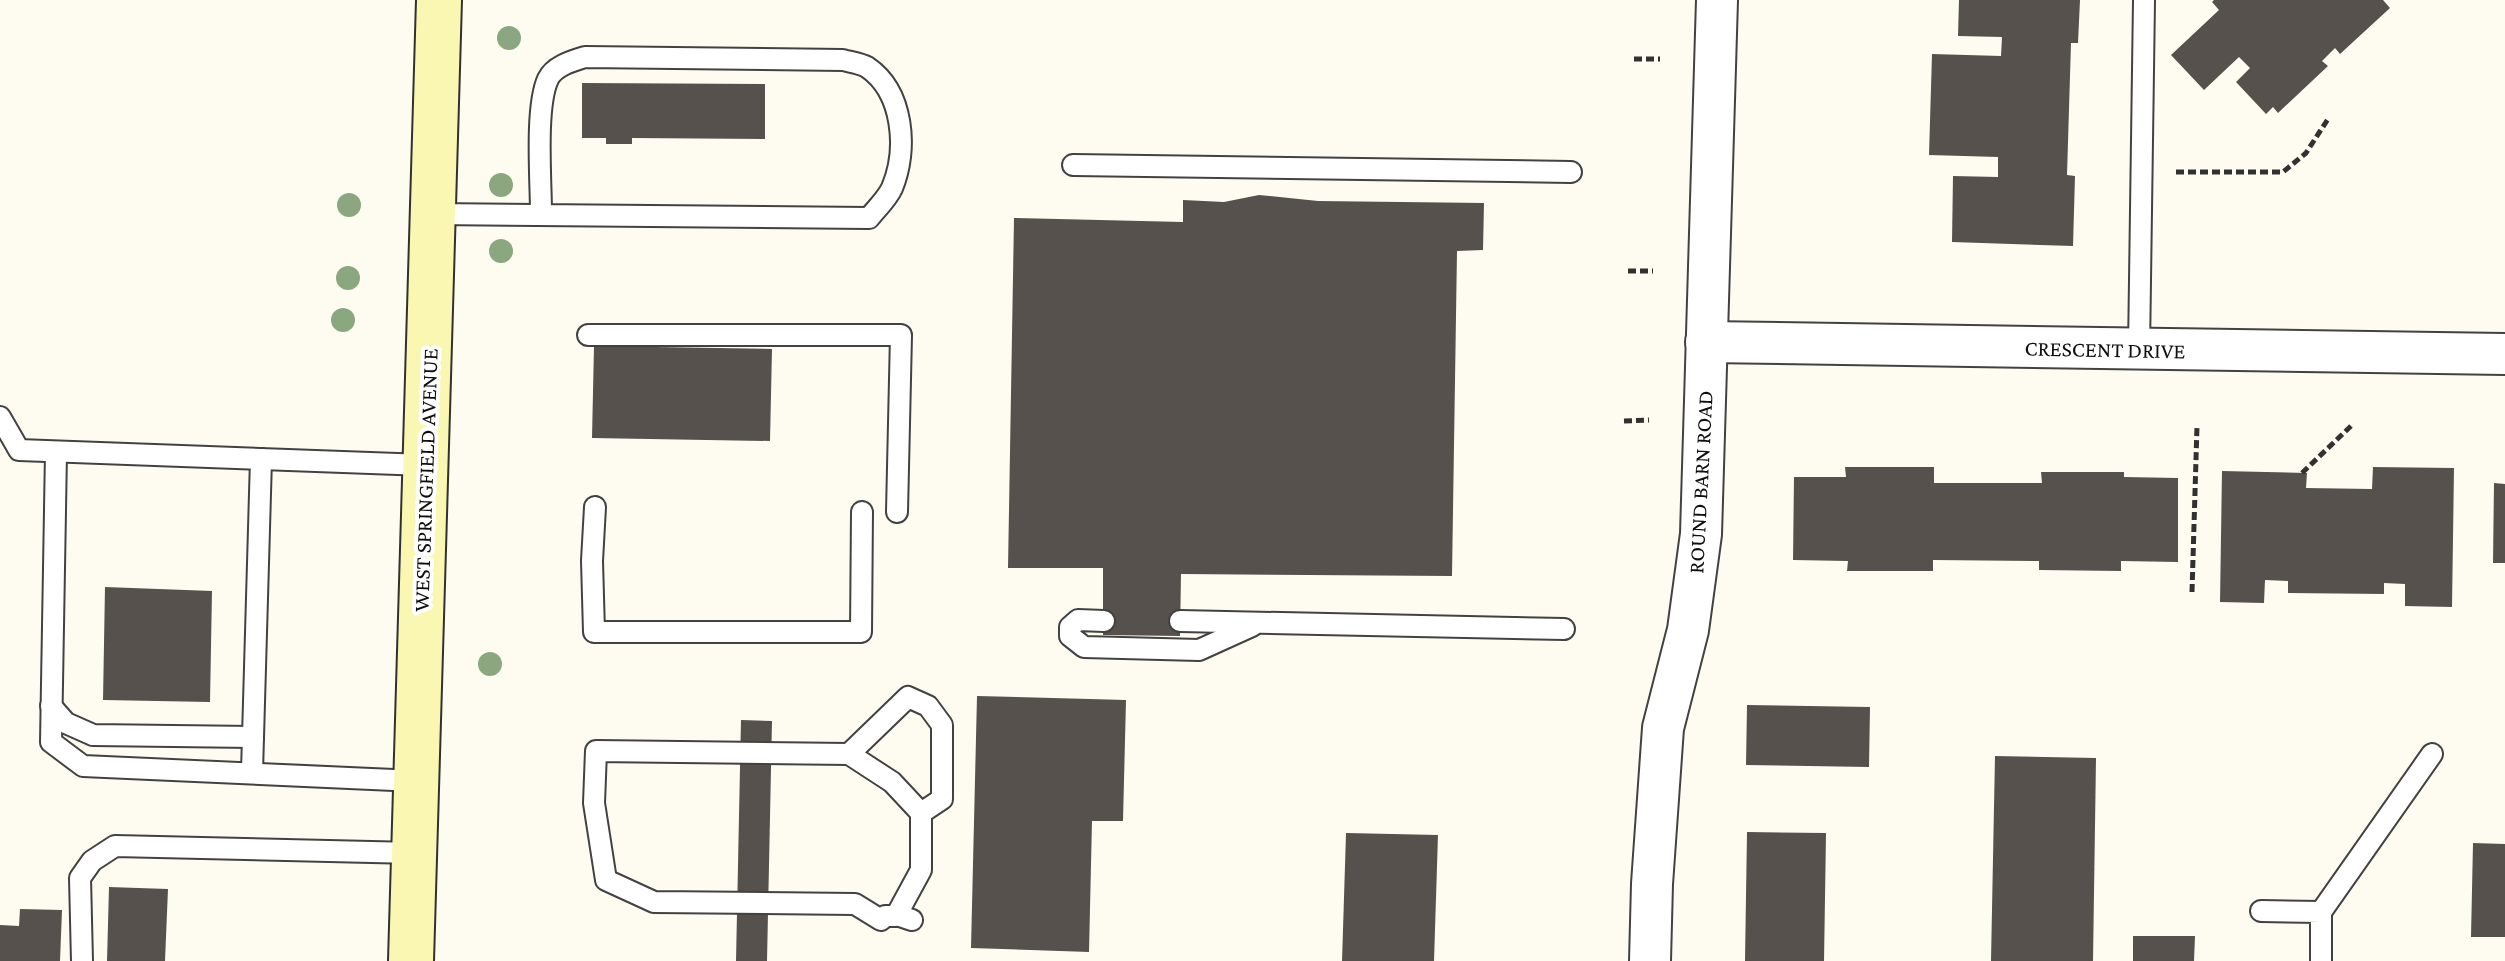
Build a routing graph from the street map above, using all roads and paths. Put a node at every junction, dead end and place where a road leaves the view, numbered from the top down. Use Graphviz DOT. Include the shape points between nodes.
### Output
graph roads {
  1 [pos="439,0"];
  2 [pos="1717,0"];
  3 [pos="2144,0"];
  4 [pos="1634,59"];
  5 [pos="1660,59"];
  6 [pos="2328,119"];
  7 [pos="1073,165"];
  8 [pos="1571,172"];
  9 [pos="2176,172"];
  10 [pos="541,213"];
  11 [pos="432,214"];
  12 [pos="1628,271"];
  13 [pos="1653,271"];
  14 [pos="588,335"];
  15 [pos="1706,342"];
  16 [pos="2139,350"];
  17 [pos="2505,354"];
  18 [pos="0,417"];
  19 [pos="1649,420"];
  20 [pos="1624,421"];
  21 [pos="2197,426"];
  22 [pos="2351,426"];
  23 [pos="56,452"];
  24 [pos="261,459"];
  25 [pos="425,465"];
  26 [pos="2302,473"];
  27 [pos="595,507"];
  28 [pos="862,512"];
  29 [pos="897,512"];
  30 [pos="2192,592"];
  31 [pos="1104,621"];
  32 [pos="1180,621"];
  33 [pos="1260,623"];
  34 [pos="1564,629"];
  35 [pos="51,706"];
  36 [pos="253,737"];
  37 [pos="849,754"];
  38 [pos="2432,754"];
  39 [pos="252,772"];
  40 [pos="416,781"];
  41 [pos="921,813"];
  42 [pos="414,853"];
  43 [pos="2261,911"];
  44 [pos="2321,912"];
  45 [pos="82,961"];
  46 [pos="411,961"];
  47 [pos="1650,961"];
  48 [pos="2321,961"];
  1 -- 11 [label="main road, WEST SPRINGFIELD AVENUE"];
  2 -- 15 [label="street, ROUND BARN ROAD"];
  3 -- 16 [label="lane"];
  4 -- 5 [label="path"];
  6 -- 9 [label="path" via="2306,153 2283,172"];
  7 -- 8 [label="lane"];
  10 -- 10 [label="lane" via="542,109 548,78 565,63 585,57 843,60 866,66 889,88 899,117 900,159 891,190 869,218"];
  10 -- 11 [label="lane"];
  11 -- 25 [label="main road, WEST SPRINGFIELD AVENUE"];
  12 -- 13 [label="path"];
  14 -- 29 [label="lane" via="901,335"];
  15 -- 16 [label="street, CRESCENT DRIVE"];
  15 -- 47 [label="street, ROUND BARN ROAD" via="1701,534 1688,630 1663,728"];
  16 -- 17 [label="street, CRESCENT DRIVE"];
  18 -- 23 [label="lane" via="19,450"];
  19 -- 20 [label="path"];
  21 -- 30 [label="path"];
  22 -- 26 [label="path"];
  23 -- 24 [label="lane"];
  23 -- 35 [label="lane"];
  24 -- 25 [label="lane"];
  24 -- 36 [label="lane"];
  25 -- 40 [label="main road, WEST SPRINGFIELD AVENUE"];
  27 -- 28 [label="lane" via="594,632 861,632"];
  31 -- 33 [label="lane" via="1078,620 1070,627 1070,636 1084,647 1199,650"];
  32 -- 33 [label="lane"];
  33 -- 34 [label="lane"];
  35 -- 36 [label="lane" via="66,723 93,735"];
  35 -- 39 [label="lane" via="51,742 83,766"];
  36 -- 39 [label="lane"];
  37 -- 41 [label="lane" via="892,782"];
  37 -- 41 [label="lane" via="908,697 928,706 942,725 942,799"];
  37 -- 41 [label="lane" via="596,751 594,803 606,880 654,902 855,904 881,920 904,918 921,870"];
  38 -- 44 [label="lane"];
  39 -- 40 [label="lane"];
  40 -- 42 [label="main road, WEST SPRINGFIELD AVENUE"];
  42 -- 45 [label="lane" via="115,846 92,861 80,878"];
  42 -- 46 [label="main road, WEST SPRINGFIELD AVENUE"];
  43 -- 44 [label="lane"];
  44 -- 48 [label="lane"];
}
